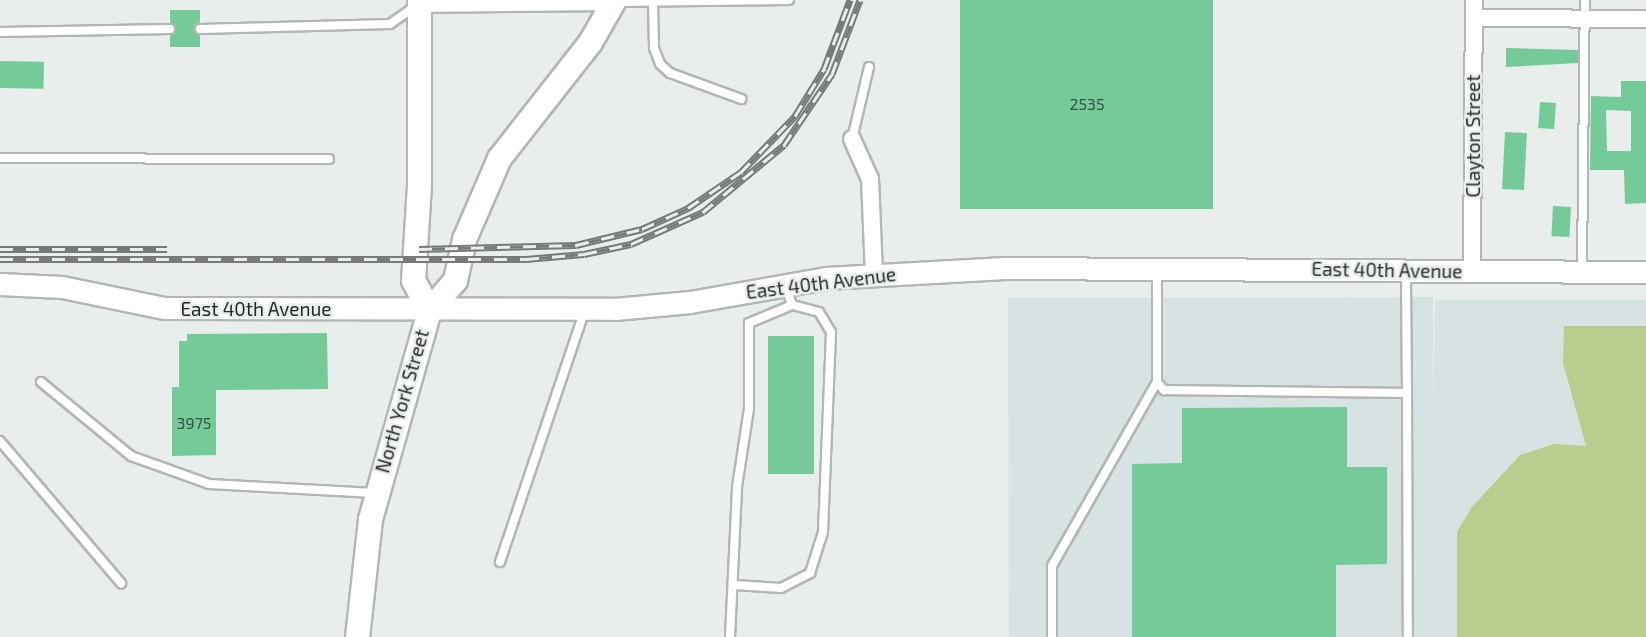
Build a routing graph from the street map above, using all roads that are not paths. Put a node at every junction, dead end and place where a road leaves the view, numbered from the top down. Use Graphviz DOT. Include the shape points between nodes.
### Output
graph roads {
  1 [pos="789,0"];
  2 [pos="1474,0"];
  3 [pos="1585,0"];
  4 [pos="416,1"];
  5 [pos="614,1"];
  6 [pos="717,1"];
  7 [pos="653,3"];
  8 [pos="1474,18"];
  9 [pos="1585,19"];
  10 [pos="1646,19"];
  11 [pos="170,29"];
  12 [pos="200,29"];
  13 [pos="0,32"];
  14 [pos="869,67"];
  15 [pos="741,99"];
  16 [pos="852,139"];
  17 [pos="0,158"];
  18 [pos="329,159"];
  19 [pos="1157,269"];
  20 [pos="1406,270"];
  21 [pos="1472,271"];
  22 [pos="1582,272"];
  23 [pos="1646,272"];
  24 [pos="874,275"];
  25 [pos="0,284"];
  26 [pos="785,284"];
  27 [pos="792,305"];
  28 [pos="585,309"];
  29 [pos="429,310"];
  30 [pos="41,382"];
  31 [pos="1157,382"];
  32 [pos="1406,393"];
  33 [pos="0,441"];
  34 [pos="375,493"];
  35 [pos="500,562"];
  36 [pos="121,583"];
  37 [pos="734,585"];
  38 [pos="357,631"];
  39 [pos="730,637"];
  40 [pos="1052,637"];
  41 [pos="1408,637"];
  1 -- 6 [label="lane"];
  2 -- 8 [label="street, Clayton Street"];
  3 -- 9 [label="lane"];
  4 -- 5 [label="street"];
  4 -- 12 [label="lane" via="390,24"];
  4 -- 29 [label="main road, North York Street" via="419,184 413,280"];
  5 -- 7 [label="lane"];
  5 -- 29 [label="main road" via="590,42 499,158 464,239 455,280"];
  6 -- 7 [label="lane"];
  7 -- 15 [label="lane" via="654,48 660,64 670,73"];
  8 -- 9 [label="street"];
  8 -- 21 [label="street, Clayton Street"];
  9 -- 10 [label="street"];
  9 -- 22 [label="lane"];
  11 -- 13 [label="lane"];
  14 -- 16 [label="lane"];
  16 -- 24 [label="street" via="870,179"];
  17 -- 18 [label="lane"];
  19 -- 20 [label="street, East 40th Avenue"];
  19 -- 24 [label="street, East 40th Avenue" via="1005,268"];
  19 -- 31 [label="lane"];
  20 -- 21 [label="street, East 40th Avenue"];
  20 -- 32 [label="lane"];
  21 -- 22 [label="street, East 40th Avenue"];
  22 -- 23 [label="street, East 40th Avenue"];
  24 -- 26 [label="street, East 40th Avenue"];
  25 -- 29 [label="street, East 40th Avenue" via="62,287 164,308"];
  26 -- 27 [label="lane"];
  26 -- 28 [label="street, East 40th Avenue" via="670,305"];
  27 -- 37 [label="lane" via="749,323 749,409 737,487"];
  27 -- 37 [label="lane" via="818,312 831,332 823,532 810,573 781,587"];
  28 -- 29 [label="street, East 40th Avenue"];
  28 -- 35 [label="lane"];
  29 -- 34 [label="main road, North York Street"];
  30 -- 34 [label="lane" via="131,456 209,484"];
  31 -- 32 [label="lane" via="1164,390"];
  31 -- 40 [label="lane" via="1052,566"];
  32 -- 41 [label="lane"];
  33 -- 36 [label="lane"];
  34 -- 38 [label="main road, North York Street"];
  37 -- 39 [label="lane"];
}
